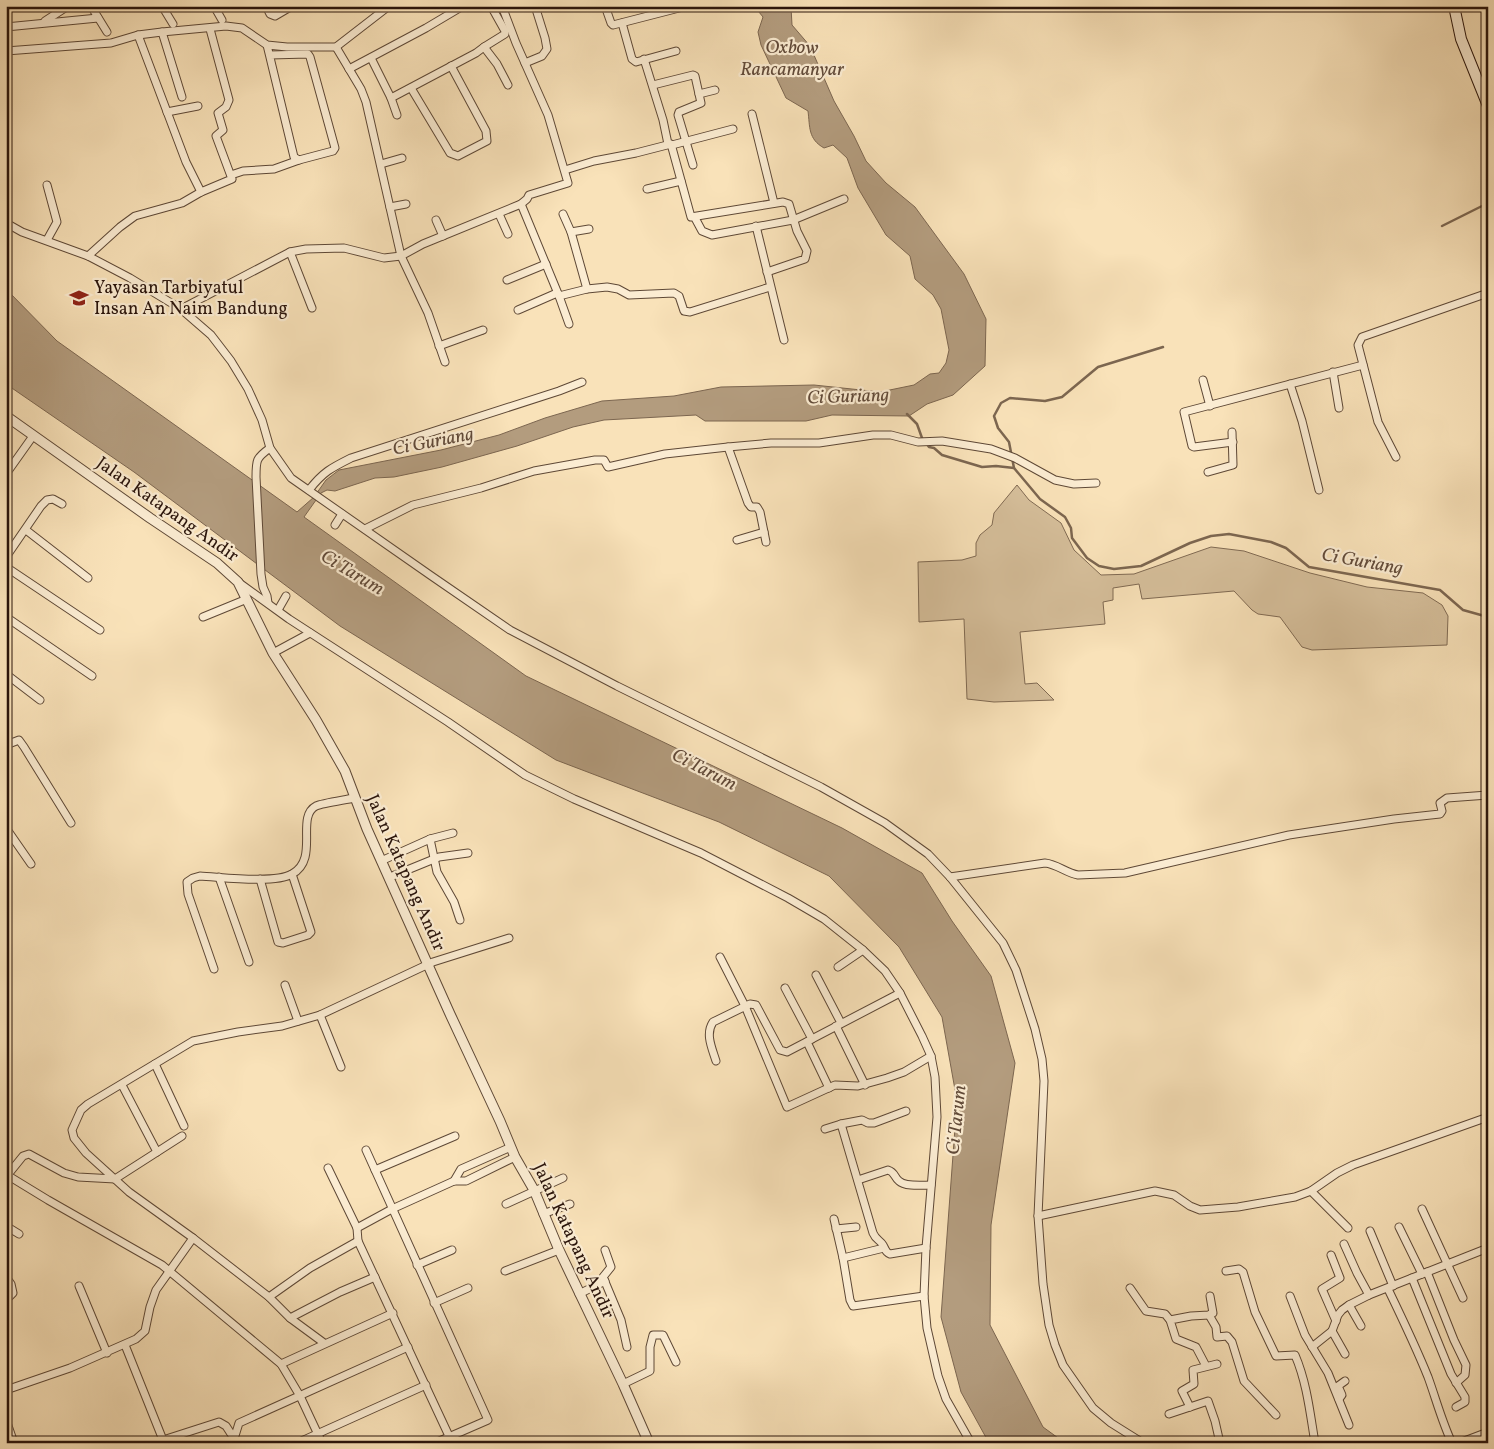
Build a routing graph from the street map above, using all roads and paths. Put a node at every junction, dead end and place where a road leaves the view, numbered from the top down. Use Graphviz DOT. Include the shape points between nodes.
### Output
graph roads {
  1 [pos="68,6"];
  2 [pos="91,6"];
  3 [pos="162,6"];
  4 [pos="214,6"];
  5 [pos="266,6"];
  6 [pos="292,6"];
  7 [pos="389,6"];
  8 [pos="463,6"];
  9 [pos="491,6"];
  10 [pos="502,6"];
  11 [pos="534,6"];
  12 [pos="605,6"];
  13 [pos="1454,6"];
  14 [pos="683,7"];
  15 [pos="98,18"];
  16 [pos="222,20"];
  17 [pos="43,22"];
  18 [pos="622,22"];
  19 [pos="173,24"];
  20 [pos="6,27"];
  21 [pos="210,29"];
  22 [pos="107,32"];
  23 [pos="162,32"];
  24 [pos="138,35"];
  25 [pos="267,44"];
  26 [pos="336,47"];
  27 [pos="484,47"];
  28 [pos="6,51"];
  29 [pos="676,52"];
  30 [pos="270,56"];
  31 [pos="371,58"];
  32 [pos="644,60"];
  33 [pos="525,63"];
  34 [pos="451,66"];
  35 [pos="349,69"];
  36 [pos="508,85"];
  37 [pos="653,85"];
  38 [pos="411,88"];
  39 [pos="715,90"];
  40 [pos="699,94"];
  41 [pos="182,97"];
  42 [pos="391,98"];
  43 [pos="198,106"];
  44 [pos="1488,106"];
  45 [pos="167,112"];
  46 [pos="752,114"];
  47 [pos="397,115"];
  48 [pos="733,129"];
  49 [pos="685,141"];
  50 [pos="670,144"];
  51 [pos="402,158"];
  52 [pos="299,160"];
  53 [pos="382,164"];
  54 [pos="693,165"];
  55 [pos="565,170"];
  56 [pos="231,175"];
  57 [pos="682,180"];
  58 [pos="47,185"];
  59 [pos="647,189"];
  60 [pos="201,192"];
  61 [pos="844,199"];
  62 [pos="406,204"];
  63 [pos="522,204"];
  64 [pos="774,204"];
  65 [pos="390,207"];
  66 [pos="500,214"];
  67 [pos="563,214"];
  68 [pos="695,218"];
  69 [pos="436,220"];
  70 [pos="793,220"];
  71 [pos="6,223"];
  72 [pos="756,226"];
  73 [pos="589,229"];
  74 [pos="571,232"];
  75 [pos="508,234"];
  76 [pos="443,236"];
  77 [pos="48,240"];
  78 [pos="290,252"];
  79 [pos="88,256"];
  80 [pos="401,256"];
  81 [pos="546,264"];
  82 [pos="767,272"];
  83 [pos="507,280"];
  84 [pos="770,287"];
  85 [pos="587,289"];
  86 [pos="1488,293"];
  87 [pos="558,294"];
  88 [pos="312,308"];
  89 [pos="181,309"];
  90 [pos="518,310"];
  91 [pos="569,324"];
  92 [pos="484,330"];
  93 [pos="784,340"];
  94 [pos="439,346"];
  95 [pos="445,362"];
  96 [pos="1363,365"];
  97 [pos="1334,372"];
  98 [pos="1203,380"];
  99 [pos="582,382"];
  100 [pos="1290,384"];
  101 [pos="1210,406"];
  102 [pos="1339,408"];
  103 [pos="6,416"];
  104 [pos="1232,432"];
  105 [pos="33,436"];
  106 [pos="1233,442"];
  107 [pos="728,447"];
  108 [pos="270,448"];
  109 [pos="1396,457"];
  110 [pos="1208,472"];
  111 [pos="6,474"];
  112 [pos="1096,483"];
  113 [pos="1319,490"];
  114 [pos="314,494"];
  115 [pos="62,504"];
  116 [pos="342,514"];
  117 [pos="335,525"];
  118 [pos="366,529"];
  119 [pos="26,530"];
  120 [pos="764,532"];
  121 [pos="737,540"];
  122 [pos="766,542"];
  123 [pos="6,557"];
  124 [pos="6,567"];
  125 [pos="88,578"];
  126 [pos="241,584"];
  127 [pos="263,587"];
  128 [pos="286,596"];
  129 [pos="247,599"];
  130 [pos="268,604"];
  131 [pos="278,610"];
  132 [pos="6,617"];
  133 [pos="203,617"];
  134 [pos="100,630"];
  135 [pos="310,633"];
  136 [pos="273,653"];
  137 [pos="6,674"];
  138 [pos="92,676"];
  139 [pos="40,700"];
  140 [pos="6,745"];
  141 [pos="1488,795"];
  142 [pos="353,796"];
  143 [pos="71,823"];
  144 [pos="6,828"];
  145 [pos="453,833"];
  146 [pos="430,838"];
  147 [pos="468,853"];
  148 [pos="433,859"];
  149 [pos="381,861"];
  150 [pos="31,864"];
  151 [pos="292,874"];
  152 [pos="219,877"];
  153 [pos="390,877"];
  154 [pos="950,877"];
  155 [pos="260,879"];
  156 [pos="460,920"];
  157 [pos="510,938"];
  158 [pos="863,950"];
  159 [pos="720,957"];
  160 [pos="249,962"];
  161 [pos="428,964"];
  162 [pos="838,966"];
  163 [pos="214,969"];
  164 [pos="816,975"];
  165 [pos="285,986"];
  166 [pos="785,988"];
  167 [pos="900,993"];
  168 [pos="745,1006"];
  169 [pos="320,1014"];
  170 [pos="298,1021"];
  171 [pos="838,1024"];
  172 [pos="810,1040"];
  173 [pos="931,1056"];
  174 [pos="716,1061"];
  175 [pos="154,1064"];
  176 [pos="341,1067"];
  177 [pos="122,1085"];
  178 [pos="865,1085"];
  179 [pos="829,1088"];
  180 [pos="906,1111"];
  181 [pos="1488,1117"];
  182 [pos="841,1124"];
  183 [pos="184,1126"];
  184 [pos="825,1129"];
  185 [pos="182,1136"];
  186 [pos="454,1136"];
  187 [pos="511,1147"];
  188 [pos="366,1150"];
  189 [pos="157,1152"];
  190 [pos="515,1156"];
  191 [pos="328,1168"];
  192 [pos="375,1170"];
  193 [pos="7,1176"];
  194 [pos="563,1178"];
  195 [pos="115,1179"];
  196 [pos="858,1180"];
  197 [pos="454,1181"];
  198 [pos="931,1185"];
  199 [pos="534,1190"];
  200 [pos="1311,1191"];
  201 [pos="506,1204"];
  202 [pos="570,1204"];
  203 [pos="392,1209"];
  204 [pos="1422,1209"];
  205 [pos="543,1214"];
  206 [pos="1038,1216"];
  207 [pos="834,1218"];
  208 [pos="6,1226"];
  209 [pos="856,1227"];
  210 [pos="1399,1227"];
  211 [pos="358,1228"];
  212 [pos="1348,1228"];
  213 [pos="836,1229"];
  214 [pos="1370,1232"];
  215 [pos="19,1234"];
  216 [pos="193,1238"];
  217 [pos="358,1241"];
  218 [pos="1344,1244"];
  219 [pos="884,1248"];
  220 [pos="926,1248"];
  221 [pos="1488,1248"];
  222 [pos="452,1250"];
  223 [pos="559,1250"];
  224 [pos="605,1250"];
  225 [pos="1331,1255"];
  226 [pos="843,1258"];
  227 [pos="417,1265"];
  228 [pos="1447,1265"];
  229 [pos="169,1270"];
  230 [pos="505,1271"];
  231 [pos="1226,1271"];
  232 [pos="1425,1273"];
  233 [pos="6,1276"];
  234 [pos="375,1277"];
  235 [pos="1412,1278"];
  236 [pos="605,1281"];
  237 [pos="79,1286"];
  238 [pos="468,1288"];
  239 [pos="1130,1288"];
  240 [pos="1390,1288"];
  241 [pos="579,1294"];
  242 [pos="1369,1295"];
  243 [pos="924,1296"];
  244 [pos="1210,1296"];
  245 [pos="1290,1296"];
  246 [pos="269,1297"];
  247 [pos="1463,1298"];
  248 [pos="6,1300"];
  249 [pos="434,1303"];
  250 [pos="1349,1305"];
  251 [pos="392,1313"];
  252 [pos="1209,1315"];
  253 [pos="290,1318"];
  254 [pos="1170,1320"];
  255 [pos="1336,1320"];
  256 [pos="1361,1326"];
  257 [pos="1332,1331"];
  258 [pos="324,1343"];
  259 [pos="125,1345"];
  260 [pos="408,1347"];
  261 [pos="1312,1347"];
  262 [pos="627,1348"];
  263 [pos="107,1353"];
  264 [pos="1345,1354"];
  265 [pos="676,1362"];
  266 [pos="281,1364"];
  267 [pos="1217,1364"];
  268 [pos="1206,1366"];
  269 [pos="1345,1381"];
  270 [pos="1456,1383"];
  271 [pos="623,1384"];
  272 [pos="426,1385"];
  273 [pos="6,1390"];
  274 [pos="300,1396"];
  275 [pos="1338,1399"];
  276 [pos="1190,1407"];
  277 [pos="1456,1407"];
  278 [pos="1169,1414"];
  279 [pos="1276,1415"];
  280 [pos="6,1420"];
  281 [pos="1350,1425"];
  282 [pos="1488,1432"];
  283 [pos="317,1433"];
  284 [pos="449,1436"];
  285 [pos="163,1440"];
  286 [pos="235,1441"];
  287 [pos="14,1443"];
  288 [pos="154,1443"];
  289 [pos="297,1443"];
  290 [pos="322,1443"];
  291 [pos="435,1443"];
  292 [pos="649,1443"];
  293 [pos="971,1443"];
  294 [pos="1143,1443"];
  295 [pos="1220,1443"];
  296 [pos="1315,1443"];
  297 [pos="1452,1443"];
  298 [pos="1459,1443"];
  1 -- 17 [label="street"];
  2 -- 15 [label="street"];
  3 -- 19 [label="street"];
  4 -- 16 [label="street"];
  5 -- 6 [label="street" via="274,16"];
  7 -- 26 [label="street"];
  8 -- 31 [label="street"];
  9 -- 27 [label="street" via="505,31"];
  10 -- 33 [label="street"];
  11 -- 33 [label="street" via="547,49 542,56"];
  12 -- 18 [label="street" via="612,24"];
  13 -- 44 [label="main road" via="1461,39"];
  14 -- 18 [label="street"];
  15 -- 17 [label="street"];
  15 -- 22 [label="street"];
  17 -- 20 [label="street"];
  18 -- 32 [label="street" via="632,59 636,62"];
  21 -- 23 [label="street"];
  21 -- 25 [label="street" via="242,28"];
  21 -- 56 [label="street" via="229,100 218,113 223,130 216,136"];
  23 -- 24 [label="street"];
  23 -- 41 [label="street"];
  24 -- 28 [label="street" via="112,43"];
  24 -- 45 [label="street"];
  25 -- 26 [label="street"];
  25 -- 30 [label="street"];
  26 -- 35 [label="street"];
  27 -- 34 [label="street"];
  27 -- 36 [label="street"];
  29 -- 32 [label="street"];
  30 -- 52 [label="street" via="294,158"];
  30 -- 52 [label="street" via="308,54 310,57 335,148"];
  31 -- 35 [label="street"];
  31 -- 42 [label="street"];
  32 -- 37 [label="street"];
  33 -- 55 [label="street" via="548,115"];
  34 -- 38 [label="street"];
  34 -- 38 [label="street" via="486,131 487,141 478,146 458,156 450,152"];
  35 -- 53 [label="street" via="366,102"];
  37 -- 40 [label="street" via="693,75"];
  37 -- 50 [label="street"];
  38 -- 42 [label="street"];
  39 -- 40 [label="street"];
  40 -- 49 [label="street" via="700,103 678,113"];
  42 -- 47 [label="street"];
  43 -- 45 [label="street"];
  45 -- 60 [label="street"];
  46 -- 64 [label="street"];
  48 -- 49 [label="street"];
  49 -- 50 [label="street"];
  49 -- 54 [label="street"];
  50 -- 55 [label="street"];
  50 -- 57 [label="street"];
  51 -- 53 [label="street"];
  52 -- 56 [label="street" via="274,169"];
  53 -- 65 [label="street"];
  55 -- 63 [label="street" via="568,183 528,195"];
  56 -- 60 [label="street" via="232,179"];
  57 -- 59 [label="street"];
  57 -- 68 [label="street" via="690,217"];
  58 -- 77 [label="street" via="57,222"];
  60 -- 79 [label="street" via="175,205 135,216"];
  61 -- 70 [label="street"];
  62 -- 65 [label="street"];
  63 -- 66 [label="street"];
  63 -- 81 [label="street"];
  64 -- 68 [label="street"];
  64 -- 70 [label="street" via="789,204"];
  65 -- 80 [label="street"];
  66 -- 75 [label="street"];
  66 -- 76 [label="street"];
  67 -- 74 [label="street"];
  68 -- 72 [label="street" via="702,231 712,235"];
  69 -- 76 [label="street"];
  70 -- 72 [label="street"];
  70 -- 82 [label="street" via="807,251 805,259"];
  71 -- 77 [label="street"];
  72 -- 82 [label="street"];
  73 -- 74 [label="street"];
  74 -- 85 [label="street"];
  76 -- 80 [label="street"];
  77 -- 79 [label="street"];
  78 -- 80 [label="street" via="344,248 384,258"];
  78 -- 88 [label="street"];
  78 -- 89 [label="street"];
  79 -- 89 [label="street"];
  80 -- 94 [label="street" via="428,313"];
  81 -- 83 [label="street"];
  81 -- 87 [label="street"];
  82 -- 84 [label="street"];
  84 -- 85 [label="street" via="690,312 684,311 679,296 674,294 629,295 607,287"];
  84 -- 93 [label="street"];
  85 -- 87 [label="street"];
  86 -- 96 [label="street" via="1362,337 1358,345"];
  87 -- 90 [label="street"];
  87 -- 91 [label="street"];
  89 -- 108 [label="street" via="211,335 231,360 262,420"];
  92 -- 94 [label="street"];
  94 -- 95 [label="street"];
  96 -- 97 [label="street"];
  96 -- 109 [label="street" via="1378,422"];
  97 -- 100 [label="street"];
  97 -- 102 [label="street"];
  98 -- 101 [label="street"];
  99 -- 114 [label="street" via="351,458 318,478"];
  100 -- 101 [label="street"];
  100 -- 113 [label="street"];
  101 -- 106 [label="street" via="1184,412 1192,446"];
  103 -- 105 [label="street, Jalan Katapang Andir"];
  104 -- 106 [label="street"];
  105 -- 111 [label="street"];
  105 -- 126 [label="street, Jalan Katapang Andir" via="216,563"];
  106 -- 110 [label="street" via="1233,465"];
  107 -- 112 [label="street" via="819,443 873,435 904,437 918,442 991,449 1065,483"];
  107 -- 118 [label="street" via="665,454 615,466 607,466 604,460 534,472 413,505"];
  107 -- 120 [label="street" via="748,503 760,512"];
  108 -- 114 [label="street" via="291,478"];
  108 -- 127 [label="street" via="259,456 256,466"];
  114 -- 116 [label="street"];
  115 -- 119 [label="street" via="55,499 47,500"];
  116 -- 117 [label="street"];
  116 -- 118 [label="street"];
  118 -- 154 [label="street" via="510,630 885,823 928,854"];
  119 -- 123 [label="street"];
  119 -- 125 [label="street"];
  120 -- 121 [label="street"];
  120 -- 122 [label="street"];
  124 -- 134 [label="street"];
  126 -- 127 [label="street"];
  126 -- 129 [label="street, Jalan Katapang Andir"];
  126 -- 130 [label="street"];
  127 -- 130 [label="street"];
  128 -- 131 [label="street"];
  129 -- 133 [label="street"];
  129 -- 136 [label="street, Jalan Katapang Andir"];
  130 -- 131 [label="street"];
  131 -- 135 [label="street"];
  132 -- 138 [label="street"];
  135 -- 136 [label="street"];
  135 -- 158 [label="street" via="525,775 701,853 788,898 824,919"];
  136 -- 142 [label="street, Jalan Katapang Andir" via="316,720 344,771"];
  137 -- 139 [label="street"];
  140 -- 143 [label="street" via="19,740"];
  141 -- 154 [label="street" via="1447,798 1440,803 1440,814 1289,835 1125,873 1078,875 1045,863"];
  142 -- 149 [label="street, Jalan Katapang Andir"];
  142 -- 151 [label="street" via="316,806 309,813 307,853 302,865"];
  144 -- 150 [label="street"];
  145 -- 146 [label="street"];
  146 -- 148 [label="street"];
  146 -- 149 [label="street"];
  147 -- 148 [label="street"];
  148 -- 153 [label="street"];
  148 -- 156 [label="street"];
  149 -- 153 [label="street, Jalan Katapang Andir"];
  151 -- 155 [label="street"];
  151 -- 155 [label="street" via="311,932 283,943 278,942"];
  152 -- 155 [label="street"];
  152 -- 160 [label="street"];
  152 -- 163 [label="street" via="200,876 187,882 188,894"];
  153 -- 161 [label="street, Jalan Katapang Andir"];
  154 -- 206 [label="street" via="1003,944 1016,970 1036,1029 1044,1080"];
  157 -- 161 [label="street"];
  158 -- 162 [label="street"];
  158 -- 167 [label="street" via="885,971"];
  159 -- 168 [label="street"];
  161 -- 169 [label="street"];
  161 -- 187 [label="street, Jalan Katapang Andir"];
  164 -- 171 [label="street"];
  165 -- 170 [label="street"];
  166 -- 172 [label="street"];
  167 -- 171 [label="street"];
  167 -- 173 [label="street"];
  168 -- 172 [label="street" via="756,1005 783,1052"];
  168 -- 174 [label="street" via="710,1026 709,1036"];
  168 -- 179 [label="street" via="787,1107"];
  169 -- 170 [label="street"];
  169 -- 176 [label="street"];
  170 -- 175 [label="street" via="193,1041"];
  171 -- 172 [label="street"];
  171 -- 178 [label="street"];
  172 -- 179 [label="street"];
  173 -- 178 [label="street" via="904,1072"];
  173 -- 198 [label="street" via="937,1117"];
  175 -- 177 [label="street"];
  175 -- 183 [label="street"];
  177 -- 189 [label="street"];
  177 -- 195 [label="street" via="81,1110 72,1130 86,1153"];
  178 -- 179 [label="street" via="835,1084"];
  180 -- 182 [label="street" via="874,1123 862,1120"];
  181 -- 200 [label="street" via="1353,1165"];
  182 -- 184 [label="street"];
  182 -- 196 [label="street"];
  185 -- 189 [label="street"];
  186 -- 192 [label="street"];
  187 -- 190 [label="street, Jalan Katapang Andir"];
  187 -- 197 [label="street" via="462,1169"];
  188 -- 192 [label="street"];
  189 -- 195 [label="street"];
  190 -- 197 [label="street" via="466,1181"];
  190 -- 199 [label="street, Jalan Katapang Andir"];
  191 -- 211 [label="street"];
  192 -- 203 [label="street"];
  193 -- 195 [label="street" via="23,1156 29,1154 71,1175"];
  193 -- 229 [label="street"];
  194 -- 199 [label="street"];
  195 -- 216 [label="street"];
  196 -- 198 [label="street" via="888,1170 893,1171 903,1184"];
  196 -- 219 [label="street" via="873,1233"];
  197 -- 203 [label="street"];
  198 -- 220 [label="street"];
  199 -- 201 [label="street"];
  199 -- 205 [label="street, Jalan Katapang Andir"];
  200 -- 206 [label="street" via="1276,1201 1205,1210 1155,1190"];
  200 -- 212 [label="street"];
  202 -- 205 [label="street"];
  203 -- 211 [label="street"];
  203 -- 227 [label="street"];
  204 -- 228 [label="street"];
  205 -- 223 [label="street, Jalan Katapang Andir"];
  206 -- 294 [label="street" via="1049,1325 1063,1365 1094,1408"];
  207 -- 213 [label="street"];
  208 -- 215 [label="street"];
  209 -- 213 [label="street"];
  210 -- 232 [label="street"];
  211 -- 217 [label="street"];
  213 -- 226 [label="street"];
  214 -- 240 [label="street"];
  216 -- 229 [label="street"];
  216 -- 246 [label="street"];
  217 -- 234 [label="street"];
  217 -- 246 [label="street" via="310,1268"];
  218 -- 242 [label="street"];
  219 -- 220 [label="street" via="890,1254"];
  219 -- 226 [label="street"];
  220 -- 243 [label="street"];
  221 -- 228 [label="street"];
  222 -- 227 [label="street"];
  223 -- 230 [label="street"];
  223 -- 241 [label="street, Jalan Katapang Andir"];
  224 -- 236 [label="street" via="611,1267 604,1274"];
  225 -- 255 [label="street" via="1340,1278 1322,1289"];
  226 -- 243 [label="street" via="853,1306"];
  227 -- 249 [label="street"];
  228 -- 232 [label="street"];
  228 -- 247 [label="street"];
  229 -- 259 [label="street" via="156,1290 145,1331"];
  229 -- 266 [label="street"];
  231 -- 296 [label="street" via="1239,1269 1243,1272 1255,1312 1276,1356 1295,1355 1301,1369"];
  232 -- 235 [label="street"];
  232 -- 270 [label="street" via="1466,1365 1465,1375"];
  233 -- 248 [label="street" via="13,1293"];
  234 -- 251 [label="street"];
  234 -- 253 [label="street"];
  235 -- 240 [label="street"];
  235 -- 270 [label="street"];
  236 -- 241 [label="street"];
  236 -- 262 [label="street" via="621,1320"];
  237 -- 263 [label="street"];
  238 -- 249 [label="street"];
  239 -- 254 [label="street" via="1145,1310 1165,1314"];
  240 -- 242 [label="street"];
  240 -- 297 [label="street"];
  241 -- 271 [label="street, Jalan Katapang Andir"];
  242 -- 250 [label="street"];
  243 -- 293 [label="street" via="927,1328 938,1376 946,1399"];
  244 -- 252 [label="street" via="1214,1313"];
  245 -- 261 [label="street"];
  246 -- 253 [label="street"];
  249 -- 284 [label="street" via="488,1420"];
  250 -- 255 [label="street"];
  250 -- 256 [label="street"];
  251 -- 258 [label="street"];
  251 -- 260 [label="street"];
  252 -- 254 [label="street"];
  252 -- 279 [label="street" via="1217,1337 1227,1336 1232,1342 1244,1381"];
  253 -- 258 [label="street"];
  254 -- 268 [label="street" via="1176,1340 1196,1347"];
  255 -- 257 [label="street"];
  257 -- 261 [label="street"];
  257 -- 264 [label="street"];
  258 -- 266 [label="street"];
  259 -- 263 [label="street"];
  259 -- 285 [label="street"];
  260 -- 272 [label="street"];
  260 -- 274 [label="street"];
  261 -- 275 [label="street" via="1328,1373"];
  263 -- 273 [label="street"];
  265 -- 271 [label="street" via="663,1335 653,1335 650,1371"];
  266 -- 274 [label="street"];
  267 -- 268 [label="street"];
  268 -- 276 [label="street" via="1193,1370 1194,1384 1182,1390"];
  269 -- 275 [label="street" via="1338,1386 1342,1395"];
  270 -- 277 [label="street" via="1466,1400"];
  271 -- 292 [label="street, Jalan Katapang Andir"];
  272 -- 283 [label="street"];
  272 -- 284 [label="street"];
  274 -- 283 [label="street"];
  274 -- 286 [label="street" via="239,1423"];
  275 -- 281 [label="street"];
  276 -- 278 [label="street"];
  276 -- 295 [label="street" via="1209,1402"];
  280 -- 287 [label="street"];
  282 -- 298 [label="street"];
  283 -- 289 [label="street"];
  283 -- 290 [label="street"];
  284 -- 291 [label="street"];
  285 -- 286 [label="street" via="220,1422"];
  285 -- 288 [label="street"];
}
